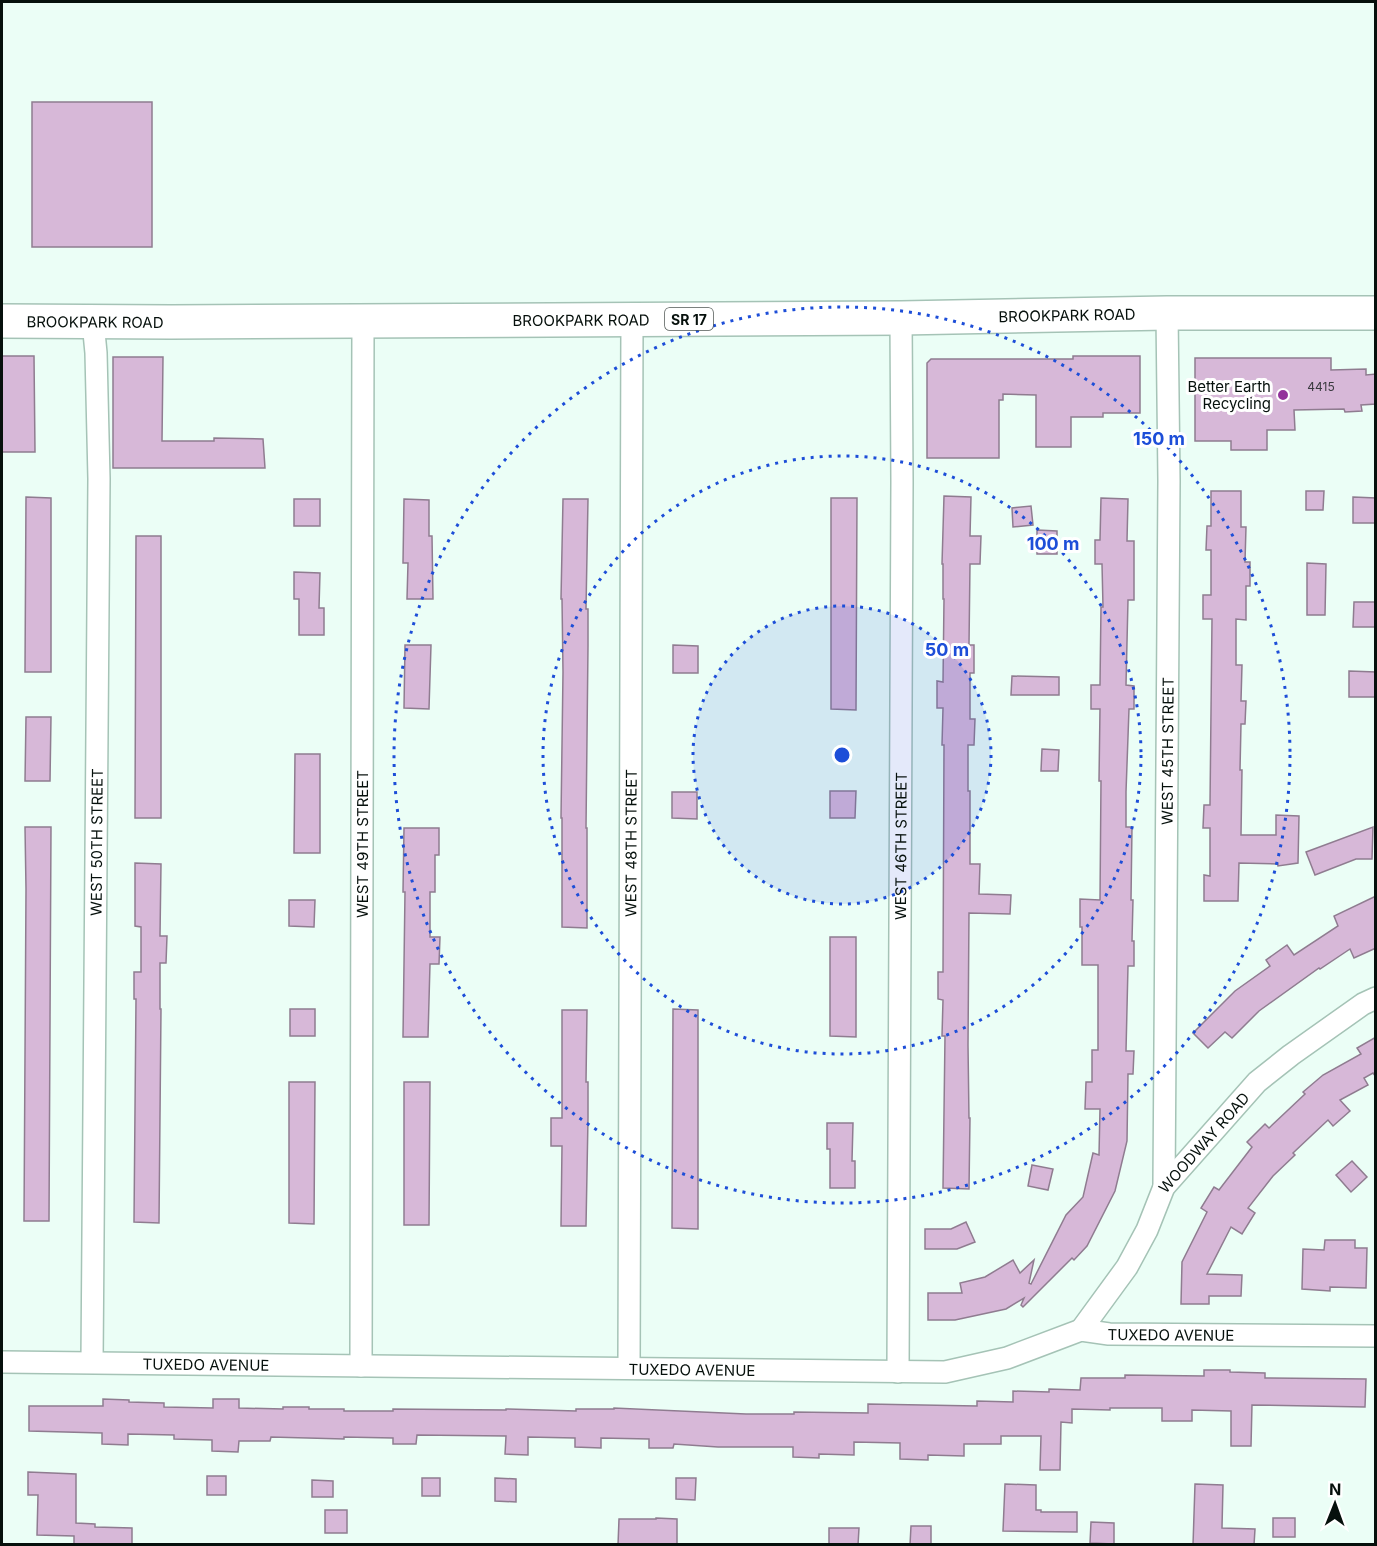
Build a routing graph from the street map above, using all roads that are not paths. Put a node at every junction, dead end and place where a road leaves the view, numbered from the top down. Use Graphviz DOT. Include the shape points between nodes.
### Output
graph roads {
  1 [pos="1376,313"];
  2 [pos="1167,314"];
  3 [pos="901,318"];
  4 [pos="632,319"];
  5 [pos="2,321"];
  6 [pos="363,321"];
  7 [pos="93,322"];
  8 [pos="1376,998"];
  9 [pos="1164,1188"];
  10 [pos="1081,1330"];
  11 [pos="1376,1336"];
  12 [pos="2,1362"];
  13 [pos="92,1362"];
  14 [pos="361,1366"];
  15 [pos="629,1368"];
  16 [pos="898,1372"];
  1 -- 2 [label="main road, BROOKPARK ROAD / SR 17"];
  2 -- 3 [label="main road, BROOKPARK ROAD / SR 17"];
  2 -- 9 [label="street, WEST 45TH STREET"];
  3 -- 4 [label="main road, BROOKPARK ROAD / SR 17"];
  3 -- 16 [label="street, WEST 46TH STREET"];
  4 -- 6 [label="main road, BROOKPARK ROAD / SR 17"];
  4 -- 15 [label="street, WEST 48TH STREET"];
  5 -- 7 [label="main road, BROOKPARK ROAD / SR 17"];
  6 -- 7 [label="main road, BROOKPARK ROAD / SR 17"];
  6 -- 14 [label="street, WEST 49TH STREET"];
  7 -- 13 [label="street, WEST 50TH STREET" via="99,491"];
  8 -- 9 [label="street, WOODWAY ROAD" via="1257,1082"];
  9 -- 10 [label="street, WOODWAY ROAD" via="1127,1267"];
  10 -- 11 [label="street, TUXEDO AVENUE" via="1109,1334"];
  10 -- 16 [label="street, TUXEDO AVENUE" via="1007,1358 945,1372"];
  12 -- 13 [label="street, TUXEDO AVENUE"];
  13 -- 14 [label="street, TUXEDO AVENUE"];
  14 -- 15 [label="street, TUXEDO AVENUE"];
  15 -- 16 [label="street, TUXEDO AVENUE"];
}
